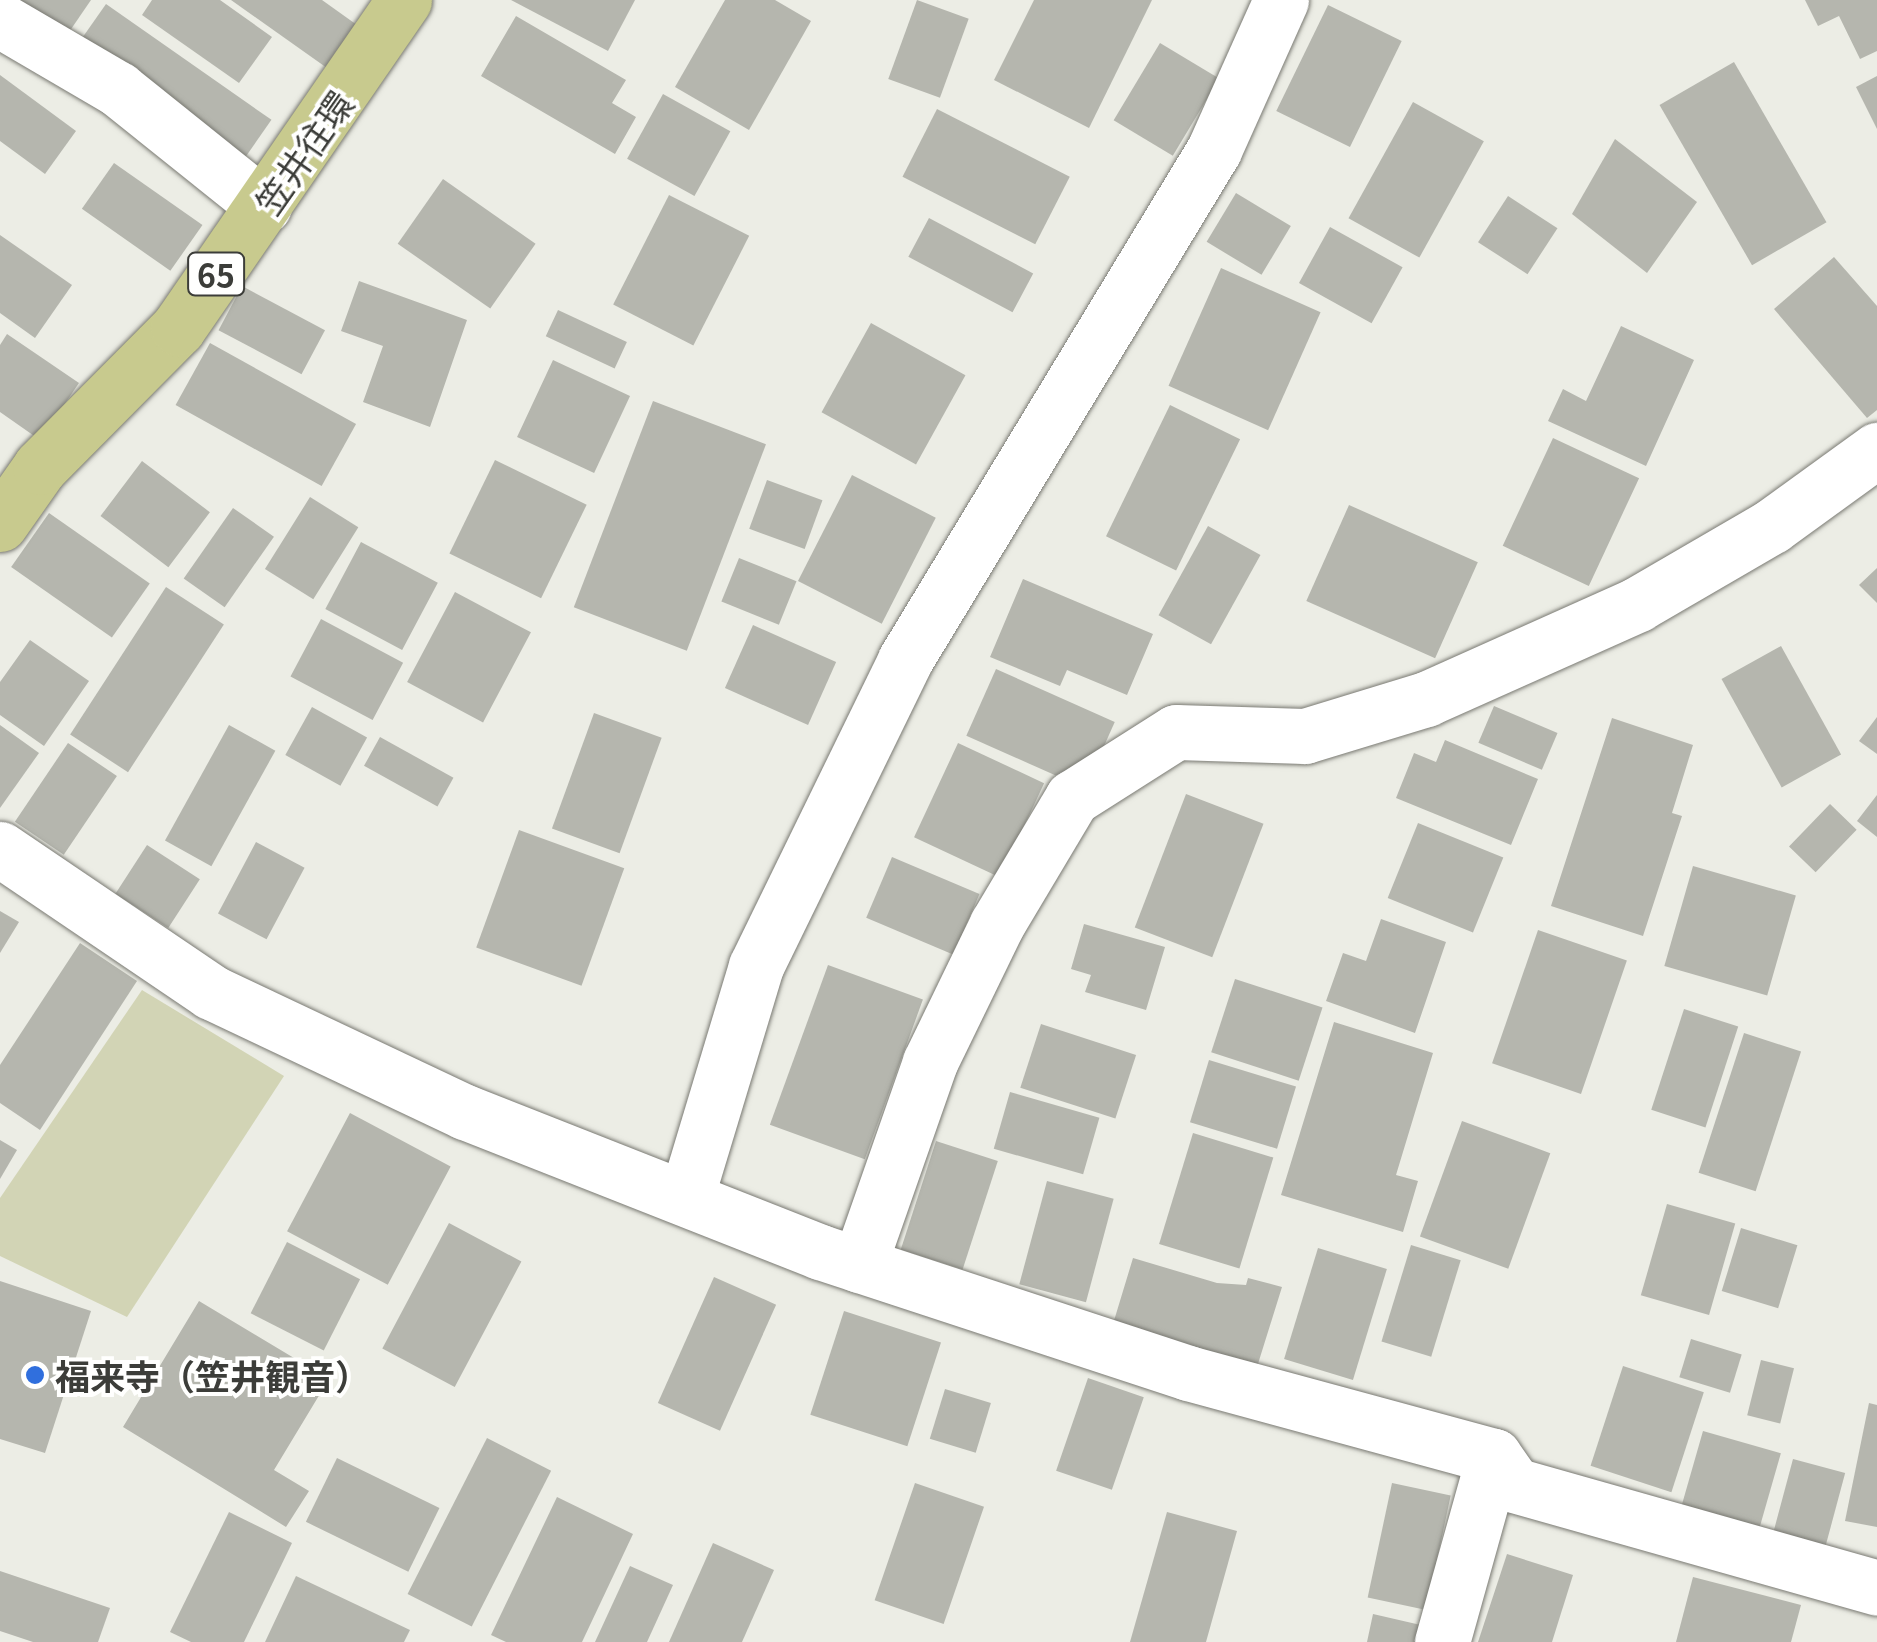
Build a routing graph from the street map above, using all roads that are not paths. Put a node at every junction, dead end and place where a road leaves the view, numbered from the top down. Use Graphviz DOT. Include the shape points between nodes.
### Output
graph roads {
  1 [pos="404,0"];
  2 [pos="1282,0"];
  3 [pos="0,20"];
  4 [pos="264,206"];
  5 [pos="1877,450"];
  6 [pos="0,524"];
  7 [pos="0,849"];
  8 [pos="686,1198"];
  9 [pos="858,1264"];
  10 [pos="1494,1456"];
  11 [pos="1877,1588"];
  12 [pos="1442,1642"];
  1 -- 4 [label="main road, 笠井往環 / 65"];
  2 -- 8 [label="street" via="1214,150 904,660 756,966"];
  3 -- 4 [label="street" via="118,89"];
  4 -- 6 [label="main road, 笠井往環 / 65" via="178,328 40,466"];
  5 -- 9 [label="street" via="1772,526 1655,594 1426,699 1305,736 1176,732 1072,798 997,924 930,1062"];
  7 -- 8 [label="street" via="211,992 465,1112"];
  8 -- 9 [label="street"];
  9 -- 10 [label="street" via="1188,1373"];
  10 -- 11 [label="street" via="1514,1486"];
  10 -- 12 [label="street"];
}
